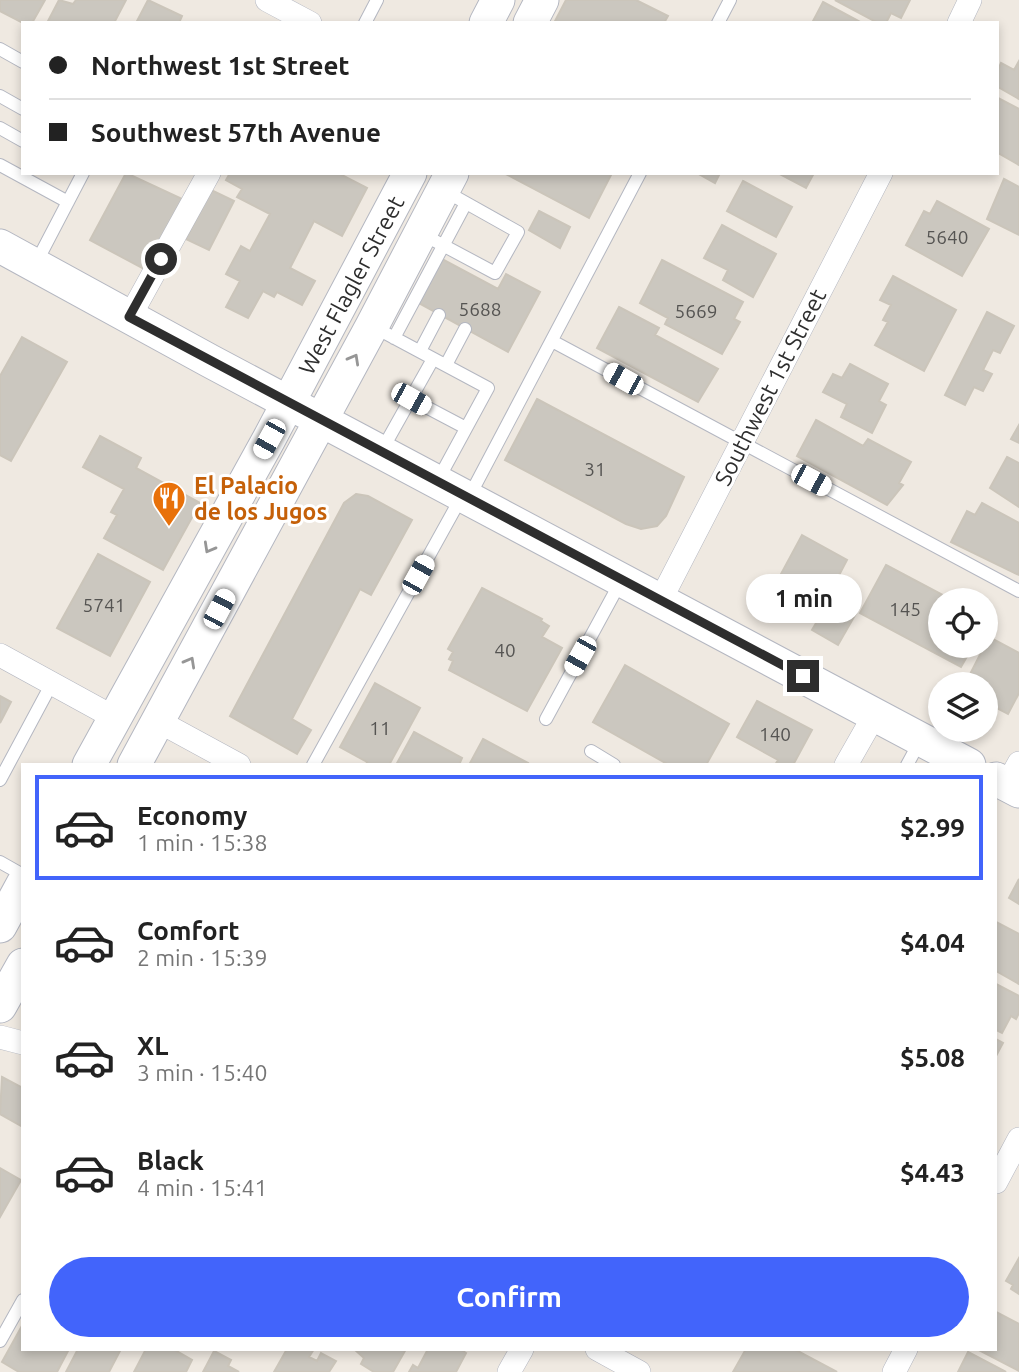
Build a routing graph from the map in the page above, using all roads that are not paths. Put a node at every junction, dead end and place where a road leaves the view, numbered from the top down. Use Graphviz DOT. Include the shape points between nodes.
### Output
graph roads {
  1 [pos="267,0"];
  2 [pos="377,0"];
  3 [pos="498,0"];
  4 [pos="542,0"];
  5 [pos="730,0"];
  6 [pos="970,0"];
  7 [pos="298,15"];
  8 [pos="366,21"];
  9 [pos="487,21"];
  10 [pos="531,21"];
  11 [pos="719,21"];
  12 [pos="959,21"];
  13 [pos="0,49"];
  14 [pos="21,61"];
  15 [pos="0,96"];
  16 [pos="21,108"];
  17 [pos="0,128"];
  18 [pos="21,140"];
  19 [pos="0,164"];
  20 [pos="82,175"];
  21 [pos="208,175"];
  22 [pos="409,175"];
  23 [pos="639,175"];
  24 [pos="880,175"];
  25 [pos="453,189"];
  26 [pos="68,202"];
  27 [pos="432,239"];
  28 [pos="0,246"];
  29 [pos="34,265"];
  30 [pos="439,315"];
  31 [pos="129,317"];
  32 [pos="465,329"];
  33 [pos="383,332"];
  34 [pos="552,341"];
  35 [pos="420,351"];
  36 [pos="433,359"];
  37 [pos="446,365"];
  38 [pos="411,399"];
  39 [pos="289,402"];
  40 [pos="322,419"];
  41 [pos="466,428"];
  42 [pos="741,443"];
  43 [pos="382,450"];
  44 [pos="456,491"];
  45 [pos="621,580"];
  46 [pos="1019,591"];
  47 [pos="660,601"];
  48 [pos="0,655"];
  49 [pos="52,683"];
  50 [pos="875,714"];
  51 [pos="115,718"];
  52 [pos="546,719"];
  53 [pos="158,722"];
  54 [pos="591,751"];
  55 [pos="914,752"];
  56 [pos="90,763"];
  57 [pos="135,763"];
  58 [pos="235,763"];
  59 [pos="314,763"];
  60 [pos="611,763"];
  61 [pos="847,763"];
  62 [pos="961,763"];
  63 [pos="0,780"];
  64 [pos="0,862"];
  65 [pos="21,874"];
  66 [pos="21,888"];
  67 [pos="0,926"];
  68 [pos="21,969"];
  69 [pos="0,1006"];
  70 [pos="0,1037"];
  71 [pos="21,1042"];
  72 [pos="1019,1139"];
  73 [pos="997,1180"];
  74 [pos="21,1304"];
  75 [pos="0,1341"];
  76 [pos="521,1351"];
  77 [pos="601,1351"];
  78 [pos="905,1351"];
  79 [pos="509,1372"];
  80 [pos="639,1372"];
  81 [pos="894,1372"];
  1 -- 7 [label="street"];
  2 -- 8 [label="lane"];
  3 -- 9 [label="main road"];
  4 -- 10 [label="main road"];
  5 -- 11 [label="lane"];
  6 -- 12 [label="street"];
  13 -- 14 [label="lane"];
  15 -- 16 [label="lane"];
  17 -- 18 [label="lane"];
  19 -- 26 [label="lane"];
  20 -- 26 [label="lane"];
  21 -- 31 [label="street"];
  22 -- 39 [label="main road, West Flagler Street"];
  23 -- 34 [label="lane"];
  24 -- 42 [label="street, Southwest 1st Street"];
  25 -- 27 [label="main road, West Flagler Street"];
  25 -- 27 [label="lane" via="518,232 492,279"];
  26 -- 29 [label="lane"];
  27 -- 33 [label="main road, West Flagler Street"];
  28 -- 29 [label="main road"];
  29 -- 31 [label="main road"];
  30 -- 35 [label="lane"];
  31 -- 39 [label="main road"];
  32 -- 37 [label="lane"];
  33 -- 35 [label="lane"];
  40 -- 33 [label="main road, West Flagler Street, one-way"];
  34 -- 42 [label="lane"];
  34 -- 44 [label="lane"];
  35 -- 36 [label="lane"];
  36 -- 37 [label="lane"];
  36 -- 38 [label="lane"];
  37 -- 41 [label="lane" via="488,388"];
  38 -- 41 [label="lane"];
  38 -- 43 [label="lane"];
  39 -- 40 [label="main road"];
  39 -- 51 [label="main road, West Flagler Street, one-way"];
  40 -- 43 [label="main road"];
  53 -- 40 [label="main road, West Flagler Street, one-way"];
  41 -- 44 [label="lane"];
  42 -- 46 [label="lane"];
  42 -- 47 [label="street, Southwest 1st Street"];
  43 -- 44 [label="main road"];
  44 -- 45 [label="main road"];
  44 -- 59 [label="lane"];
  45 -- 47 [label="main road"];
  45 -- 52 [label="lane"];
  47 -- 50 [label="main road"];
  48 -- 49 [label="street"];
  49 -- 51 [label="street"];
  49 -- 63 [label="lane"];
  50 -- 55 [label="main road"];
  50 -- 61 [label="street"];
  51 -- 56 [label="main road, West Flagler Street"];
  53 -- 57 [label="main road, West Flagler Street"];
  53 -- 58 [label="street"];
  54 -- 60 [label="lane"];
  55 -- 62 [label="main road"];
  64 -- 65 [label="lane"];
  66 -- 67 [label="main road"];
  68 -- 69 [label="main road"];
  70 -- 71 [label="street"];
  72 -- 73 [label="street"];
  74 -- 75 [label="lane"];
  76 -- 79 [label="street"];
  77 -- 80 [label="street"];
  78 -- 81 [label="street"];
}
